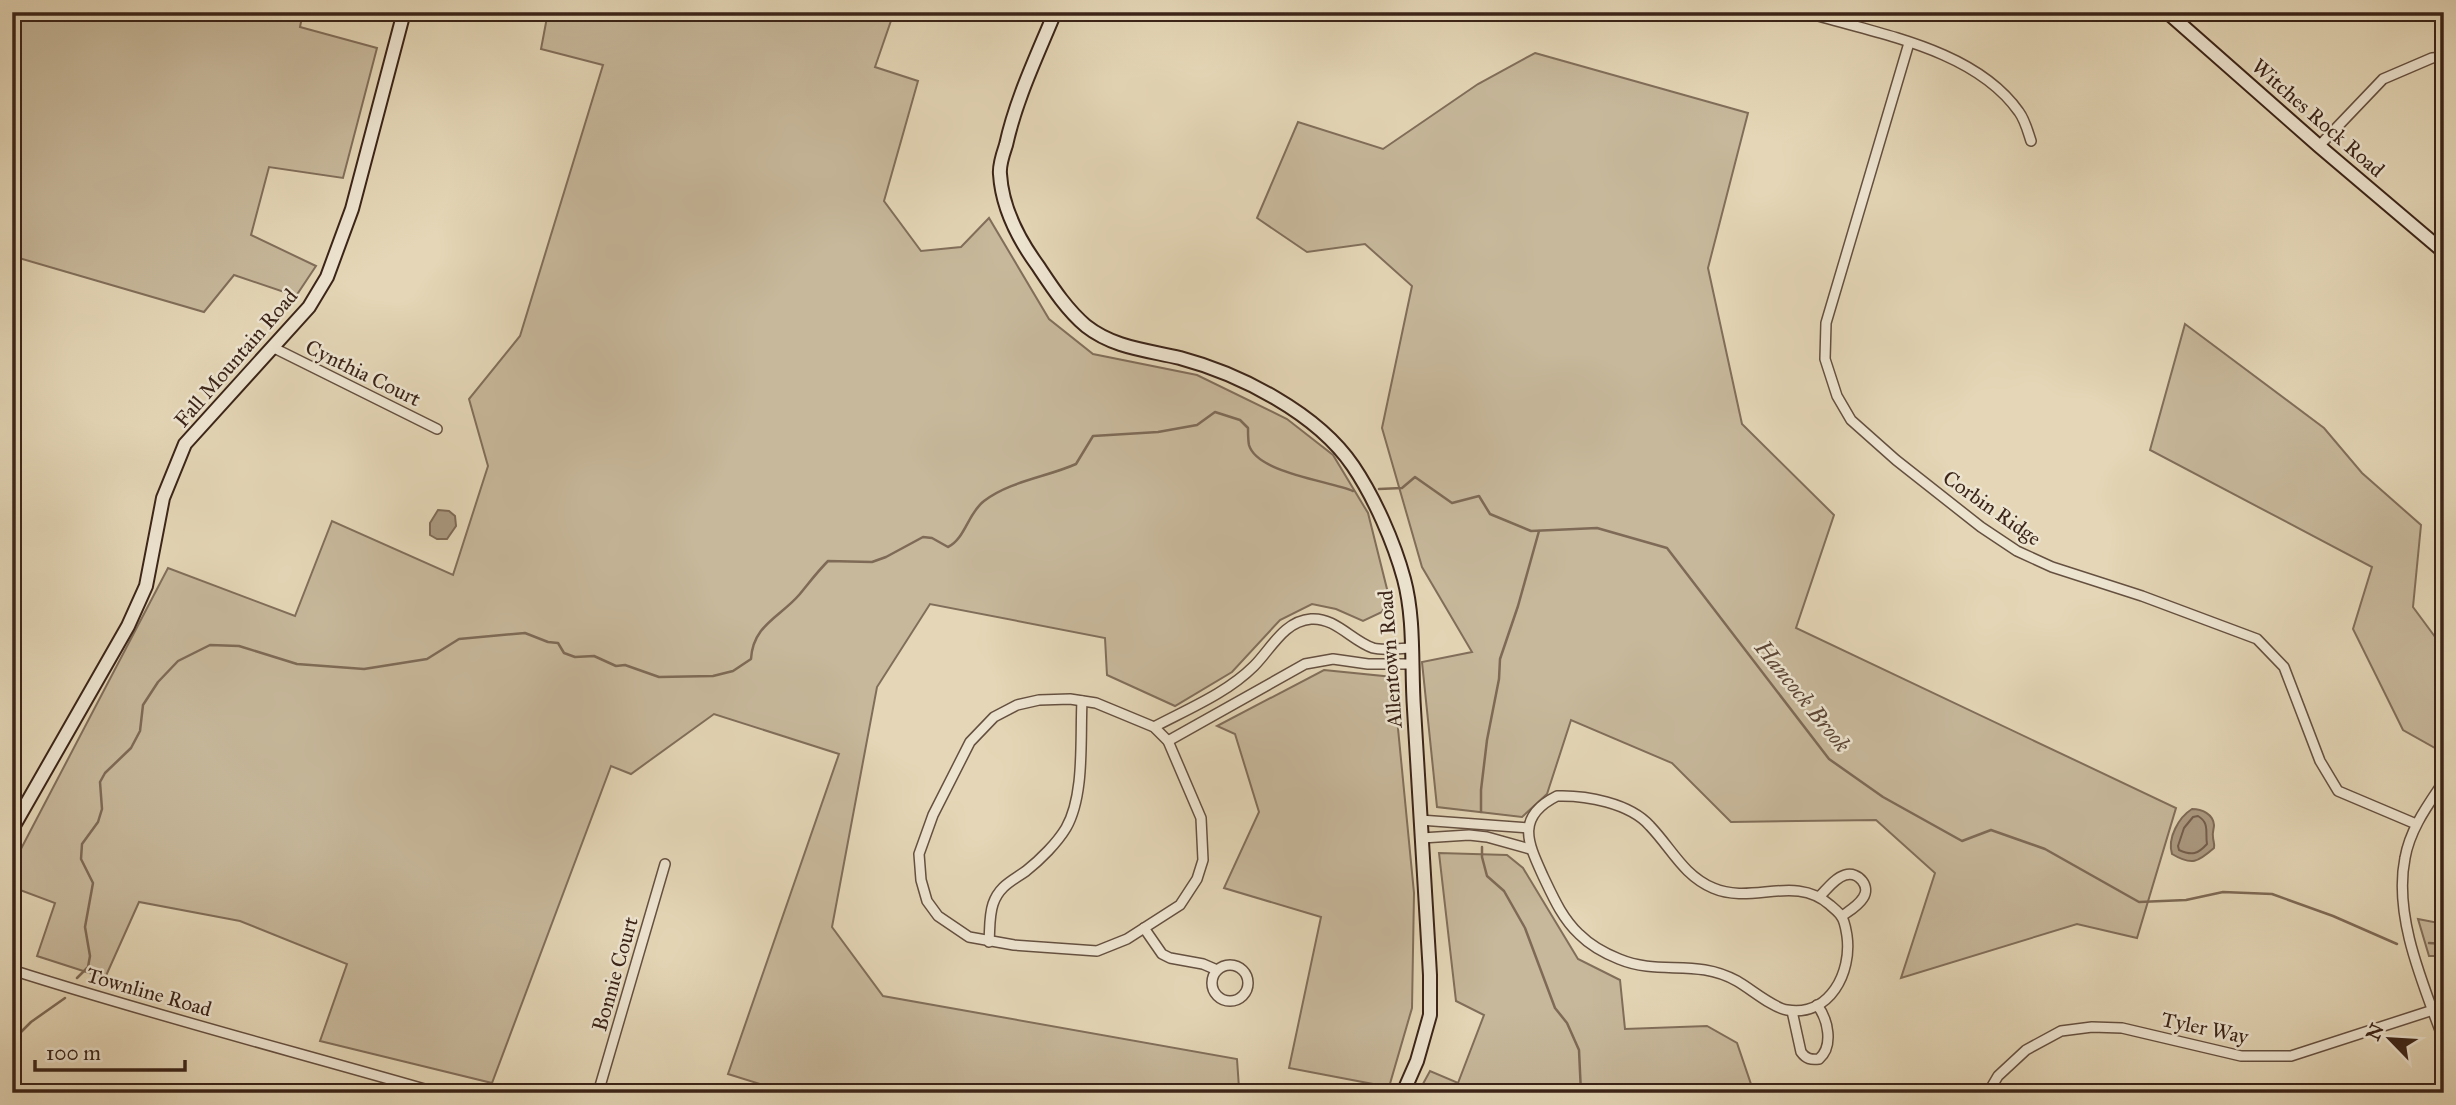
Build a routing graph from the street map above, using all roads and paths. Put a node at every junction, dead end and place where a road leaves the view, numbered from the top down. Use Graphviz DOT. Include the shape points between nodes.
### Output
graph roads {
  1 [pos="404,12"];
  2 [pos="1055,12"];
  3 [pos="1805,12"];
  4 [pos="2167,12"];
  5 [pos="1909,43"];
  6 [pos="2444,57"];
  7 [pos="2031,141"];
  8 [pos="2319,146"];
  9 [pos="2444,252"];
  10 [pos="274,348"];
  11 [pos="437,429"];
  12 [pos="1411,648"];
  13 [pos="1411,664"];
  14 [pos="1082,701"];
  15 [pos="1153,727"];
  16 [pos="1168,741"];
  17 [pos="2444,781"];
  18 [pos="1420,820"];
  19 [pos="2416,824"];
  20 [pos="1528,828"];
  21 [pos="12,829"];
  22 [pos="1422,838"];
  23 [pos="1530,849"];
  24 [pos="664,864"];
  25 [pos="1820,896"];
  26 [pos="1842,916"];
  27 [pos="1144,928"];
  28 [pos="989,942"];
  29 [pos="12,970"];
  30 [pos="1217,970"];
  31 [pos="1817,1005"];
  32 [pos="2433,1010"];
  33 [pos="1792,1011"];
  34 [pos="2444,1041"];
  35 [pos="438,1093"];
  36 [pos="598,1093"];
  37 [pos="1403,1093"];
  38 [pos="1988,1093"];
  1 -- 10 [label="street, Fall Mountain Road" via="333,265 309,307"];
  2 -- 12 [label="street, Allentown Road" via="1025,86 999,171 1005,204 1029,253 1062,302 1086,326 1120,344 1226,374 1292,409 1339,447 1369,493 1393,548 1406,589"];
  3 -- 5 [label="street"];
  4 -- 8 [label="street, Witches Rock Road"];
  5 -- 7 [label="street" via="1971,67 1997,85 2021,114"];
  5 -- 19 [label="street, Corbin Ridge" via="1826,323 1825,359 1851,420 1907,469 2017,551 2257,639 2284,667 2320,761 2338,791"];
  6 -- 8 [label="street" via="2382,79"];
  8 -- 9 [label="street, Witches Rock Road"];
  10 -- 11 [label="street, Cynthia Court"];
  10 -- 21 [label="street, Fall Mountain Road" via="185,444 163,498 146,586 115,652"];
  12 -- 13 [label="street, Allentown Road"];
  12 -- 15 [label="street" via="1371,647 1323,620 1309,619 1287,629 1227,688"];
  13 -- 16 [label="street" via="1333,659 1306,664"];
  13 -- 18 [label="street, Allentown Road"];
  14 -- 15 [label="street"];
  14 -- 28 [label="street" via="1077,798 1067,826 997,895"];
  14 -- 28 [label="street" via="1039,700 994,717 970,742 933,815 919,854 927,901 951,927"];
  15 -- 16 [label="street"];
  16 -- 27 [label="street" via="1201,818 1203,860 1180,905"];
  17 -- 19 [label="street"];
  18 -- 20 [label="street"];
  18 -- 22 [label="street, Allentown Road"];
  19 -- 32 [label="street" via="2405,858 2404,922"];
  20 -- 23 [label="street"];
  20 -- 25 [label="street" via="1537,810 1557,796 1603,800 1649,824 1678,863 1712,888 1745,894 1799,890"];
  22 -- 23 [label="street" via="1469,835"];
  22 -- 37 [label="street, Allentown Road" via="1430,1016"];
  23 -- 33 [label="street" via="1558,908 1594,947 1648,967 1715,971"];
  24 -- 36 [label="street, Bonnie Court"];
  25 -- 26 [label="street"];
  25 -- 26 [label="street" via="1846,875 1862,880 1865,896"];
  26 -- 31 [label="street" via="1848,939 1842,979 1830,997"];
  27 -- 28 [label="street" via="1097,951"];
  27 -- 30 [label="street" via="1162,954"];
  29 -- 35 [label="street, Townline Road" via="133,1009"];
  30 -- 30 [label="street" via="1212,981 1218,996 1234,1000 1244,994 1248,983 1244,971 1234,965"];
  31 -- 33 [label="street"];
  31 -- 33 [label="street" via="1828,1031 1828,1047 1819,1059 1801,1052"];
  32 -- 34 [label="street"];
  32 -- 38 [label="street, Tyler Way" via="2291,1056 2241,1056 2122,1028 2061,1031 2025,1050 1998,1076"];
}
